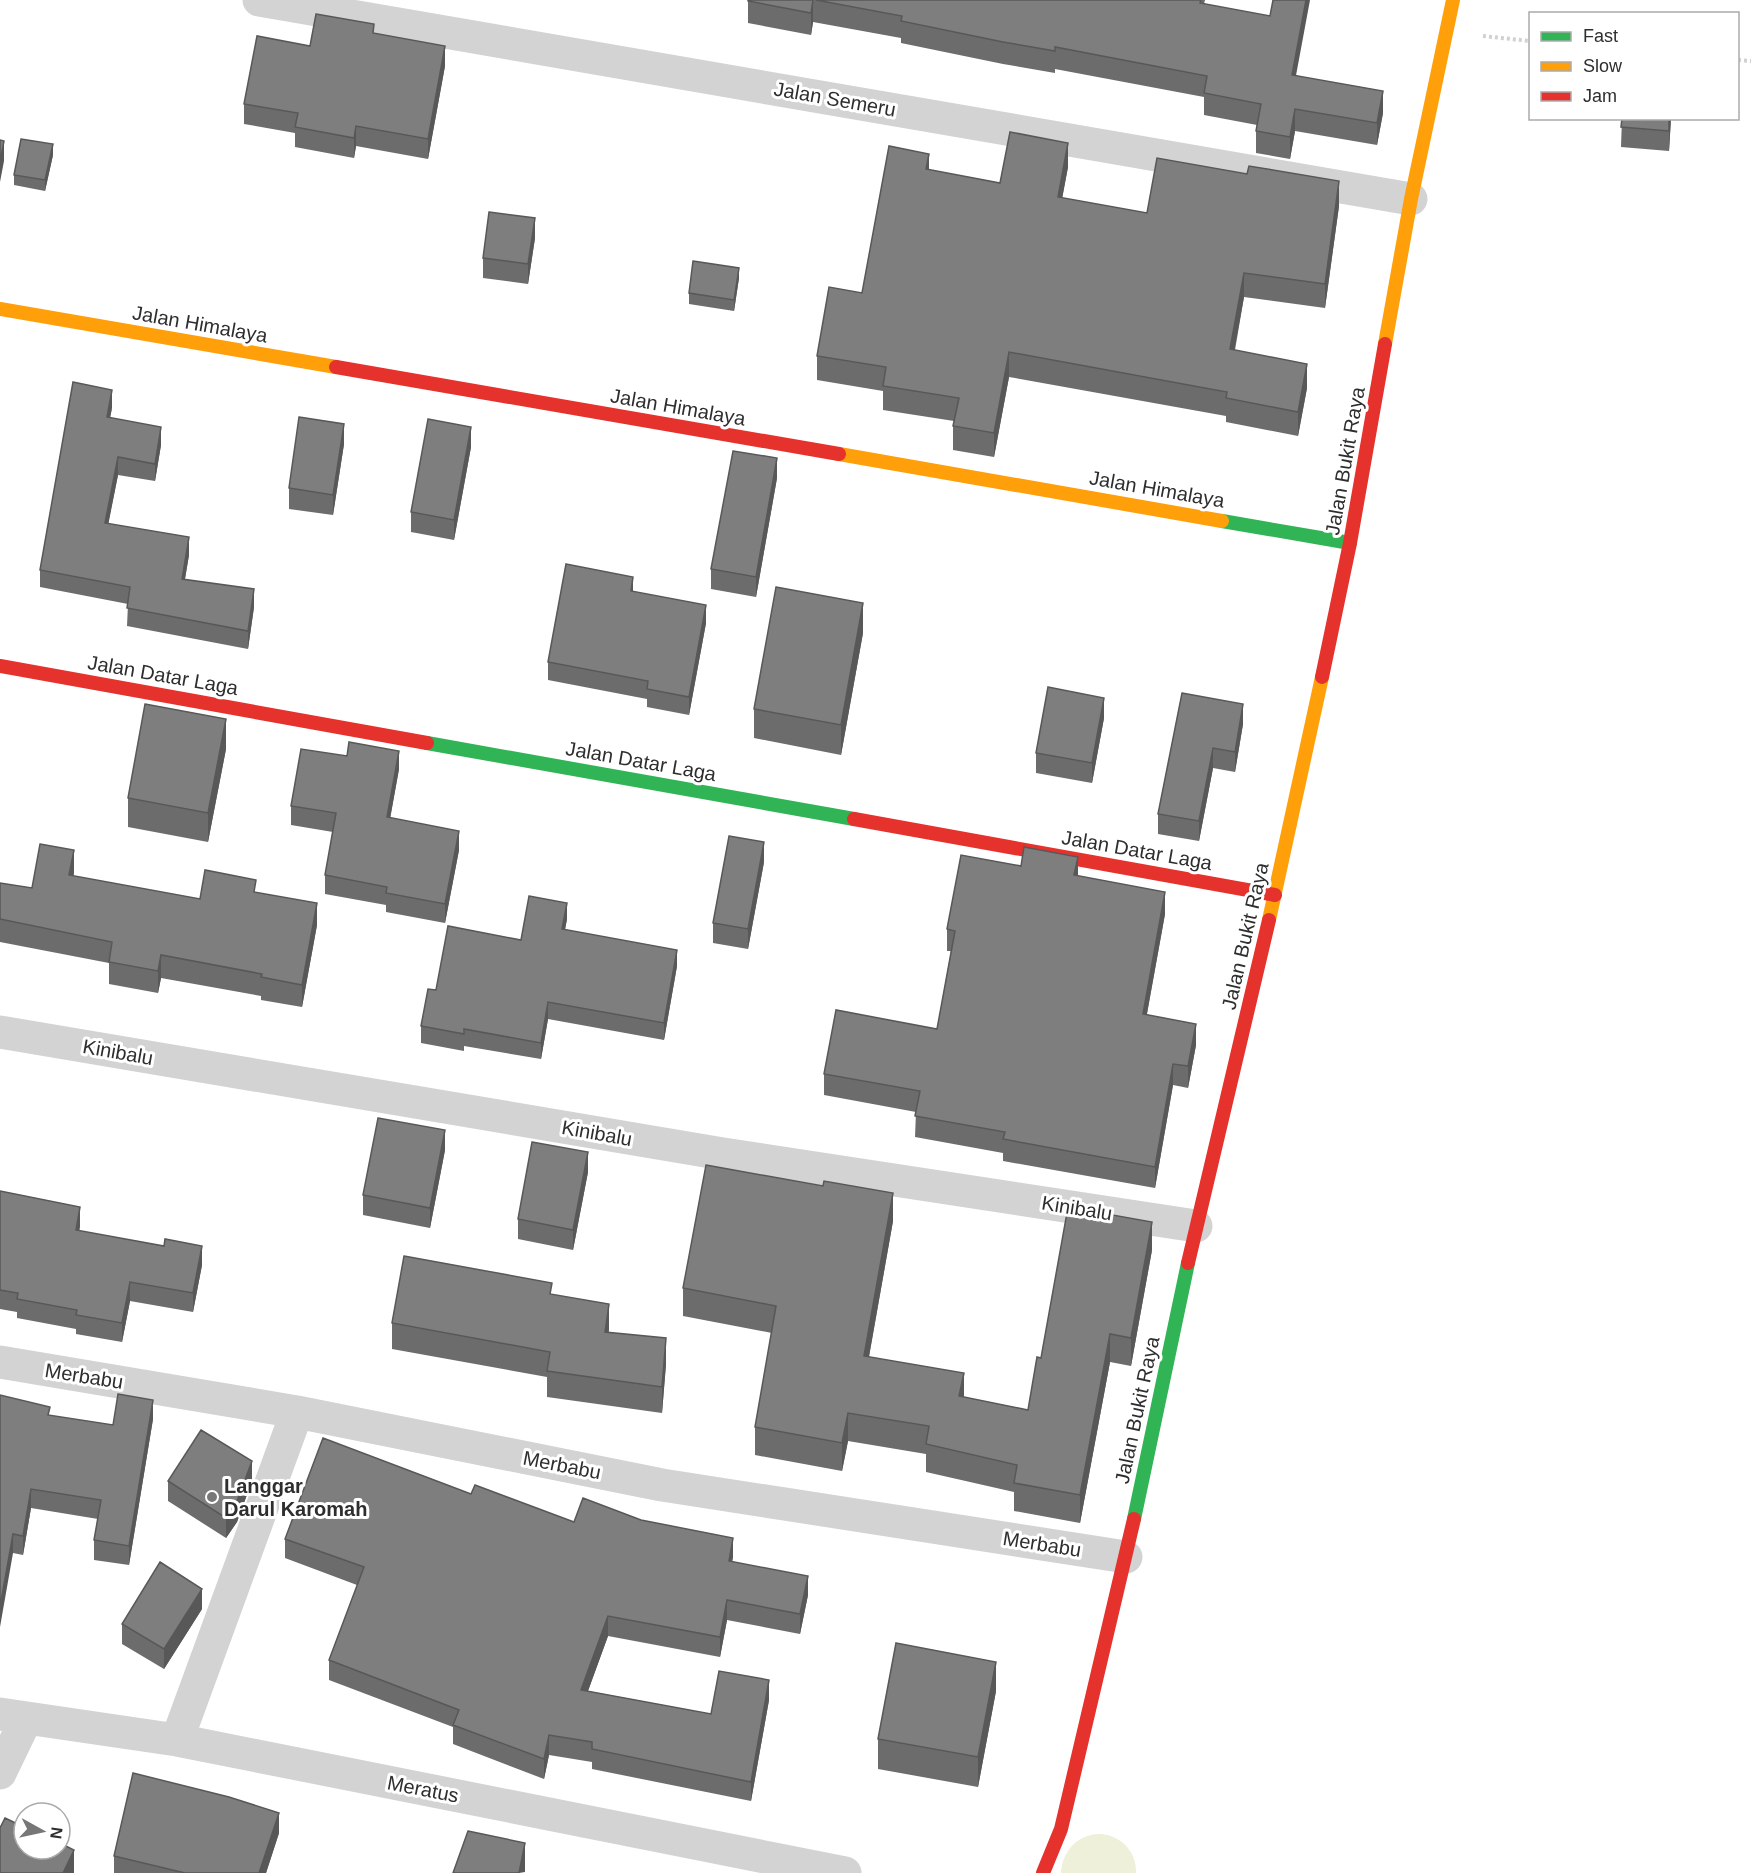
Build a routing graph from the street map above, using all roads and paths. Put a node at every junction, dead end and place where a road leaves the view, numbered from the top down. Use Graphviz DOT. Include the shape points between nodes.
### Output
graph roads {
  1 [pos="259,0"];
  2 [pos="1453,0"];
  3 [pos="1446,33"];
  4 [pos="1529,41"];
  5 [pos="1412,199"];
  6 [pos="0,309"];
  7 [pos="1350,543"];
  8 [pos="0,666"];
  9 [pos="1275,895"];
  10 [pos="0,1032"];
  11 [pos="1196,1226"];
  12 [pos="0,1362"];
  13 [pos="297,1412"];
  14 [pos="1126,1557"];
  15 [pos="13,1717"];
  16 [pos="177,1740"];
  17 [pos="0,1773"];
  18 [pos="845,1873"];
  19 [pos="1043,1873"];
  1 -- 5 [label="street, Jalan Semeru"];
  2 -- 3 [label="street, Jalan Bukit Raya"];
  3 -- 4 [label="path"];
  3 -- 5 [label="street, Jalan Bukit Raya"];
  5 -- 7 [label="street, Jalan Bukit Raya"];
  6 -- 7 [label="street, Jalan Himalaya"];
  7 -- 9 [label="street, Jalan Bukit Raya"];
  8 -- 9 [label="street, Jalan Datar Laga"];
  9 -- 11 [label="street, Jalan Bukit Raya"];
  10 -- 11 [label="street, Kinibalu" via="723,1154"];
  11 -- 14 [label="street, Jalan Bukit Raya"];
  12 -- 13 [label="street, Merbabu"];
  13 -- 14 [label="street, Merbabu" via="662,1485"];
  13 -- 16 [label="street"];
  14 -- 19 [label="street, Jalan Bukit Raya" via="1061,1829"];
  15 -- 16 [label="street, Meratus"];
  15 -- 17 [label="street"];
  16 -- 18 [label="street, Meratus"];
}
